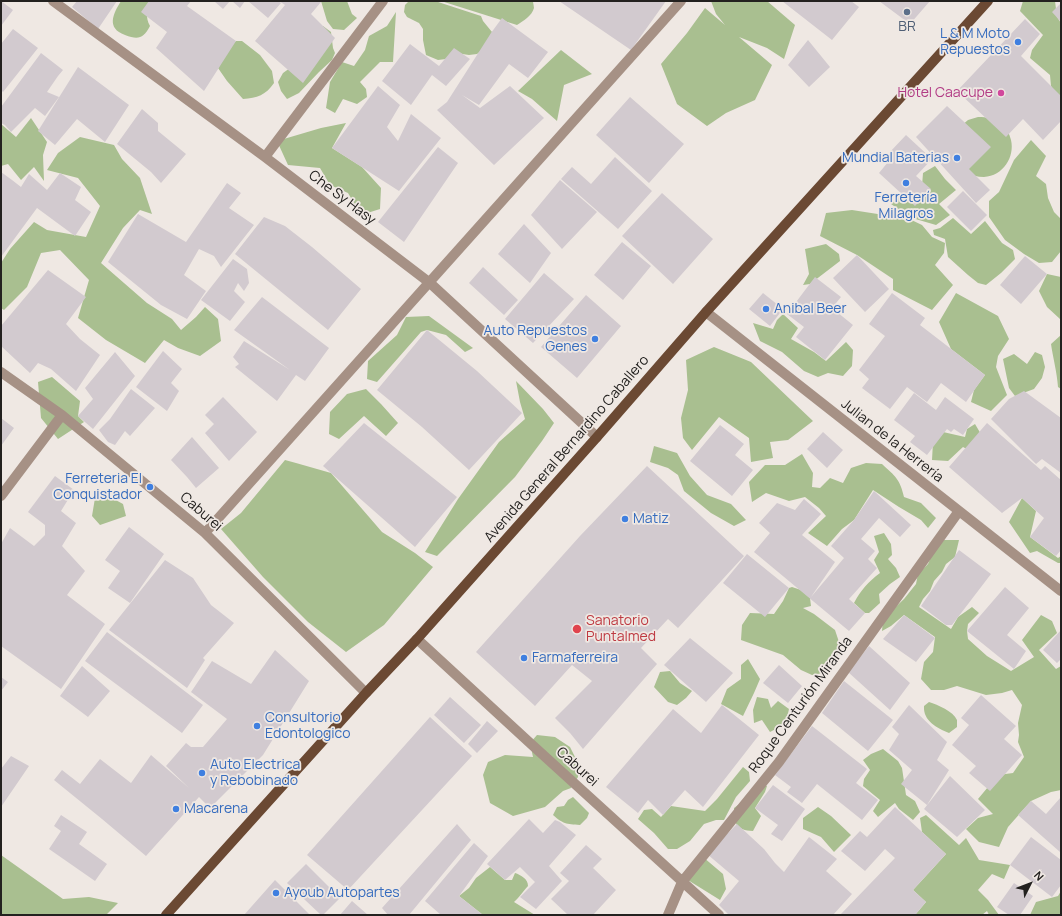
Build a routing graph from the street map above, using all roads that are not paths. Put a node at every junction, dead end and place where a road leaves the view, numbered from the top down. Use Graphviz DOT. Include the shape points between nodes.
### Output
graph roads {
  1 [pos="53,1"];
  2 [pos="383,1"];
  3 [pos="681,1"];
  4 [pos="988,1"];
  5 [pos="265,157"];
  6 [pos="430,283"];
  7 [pos="706,312"];
  8 [pos="1,372"];
  9 [pos="62,415"];
  10 [pos="597,437"];
  11 [pos="1,496"];
  12 [pos="959,512"];
  13 [pos="205,533"];
  14 [pos="1061,591"];
  15 [pos="417,639"];
  16 [pos="366,693"];
  17 [pos="682,882"];
  18 [pos="167,914"];
  19 [pos="668,915"];
  20 [pos="719,915"];
  1 -- 5 [label="street, Che Sy Hasy"];
  2 -- 5 [label="street"];
  3 -- 6 [label="street"];
  4 -- 7 [label="main road, Avenida General Bernardino Caballero"];
  5 -- 6 [label="street, Che Sy Hasy"];
  6 -- 10 [label="street, Che Sy Hasy"];
  6 -- 13 [label="street"];
  7 -- 10 [label="main road, Avenida General Bernardino Caballero"];
  7 -- 12 [label="street, Julian de la Herrería"];
  8 -- 9 [label="street, Caburei"];
  9 -- 11 [label="street"];
  9 -- 13 [label="street, Caburei"];
  10 -- 15 [label="main road, Avenida General Bernardino Caballero"];
  12 -- 14 [label="street, Julian de la Herrería"];
  12 -- 17 [label="street, Roque Centurión Miranda" via="779,762"];
  13 -- 16 [label="street, Caburei"];
  15 -- 16 [label="main road, Avenida General Bernardino Caballero"];
  15 -- 17 [label="street, Caburei"];
  16 -- 18 [label="main road, Avenida General Bernardino Caballero"];
  17 -- 19 [label="street, Roque Centurión Miranda"];
  17 -- 20 [label="street, Caburei"];
}
